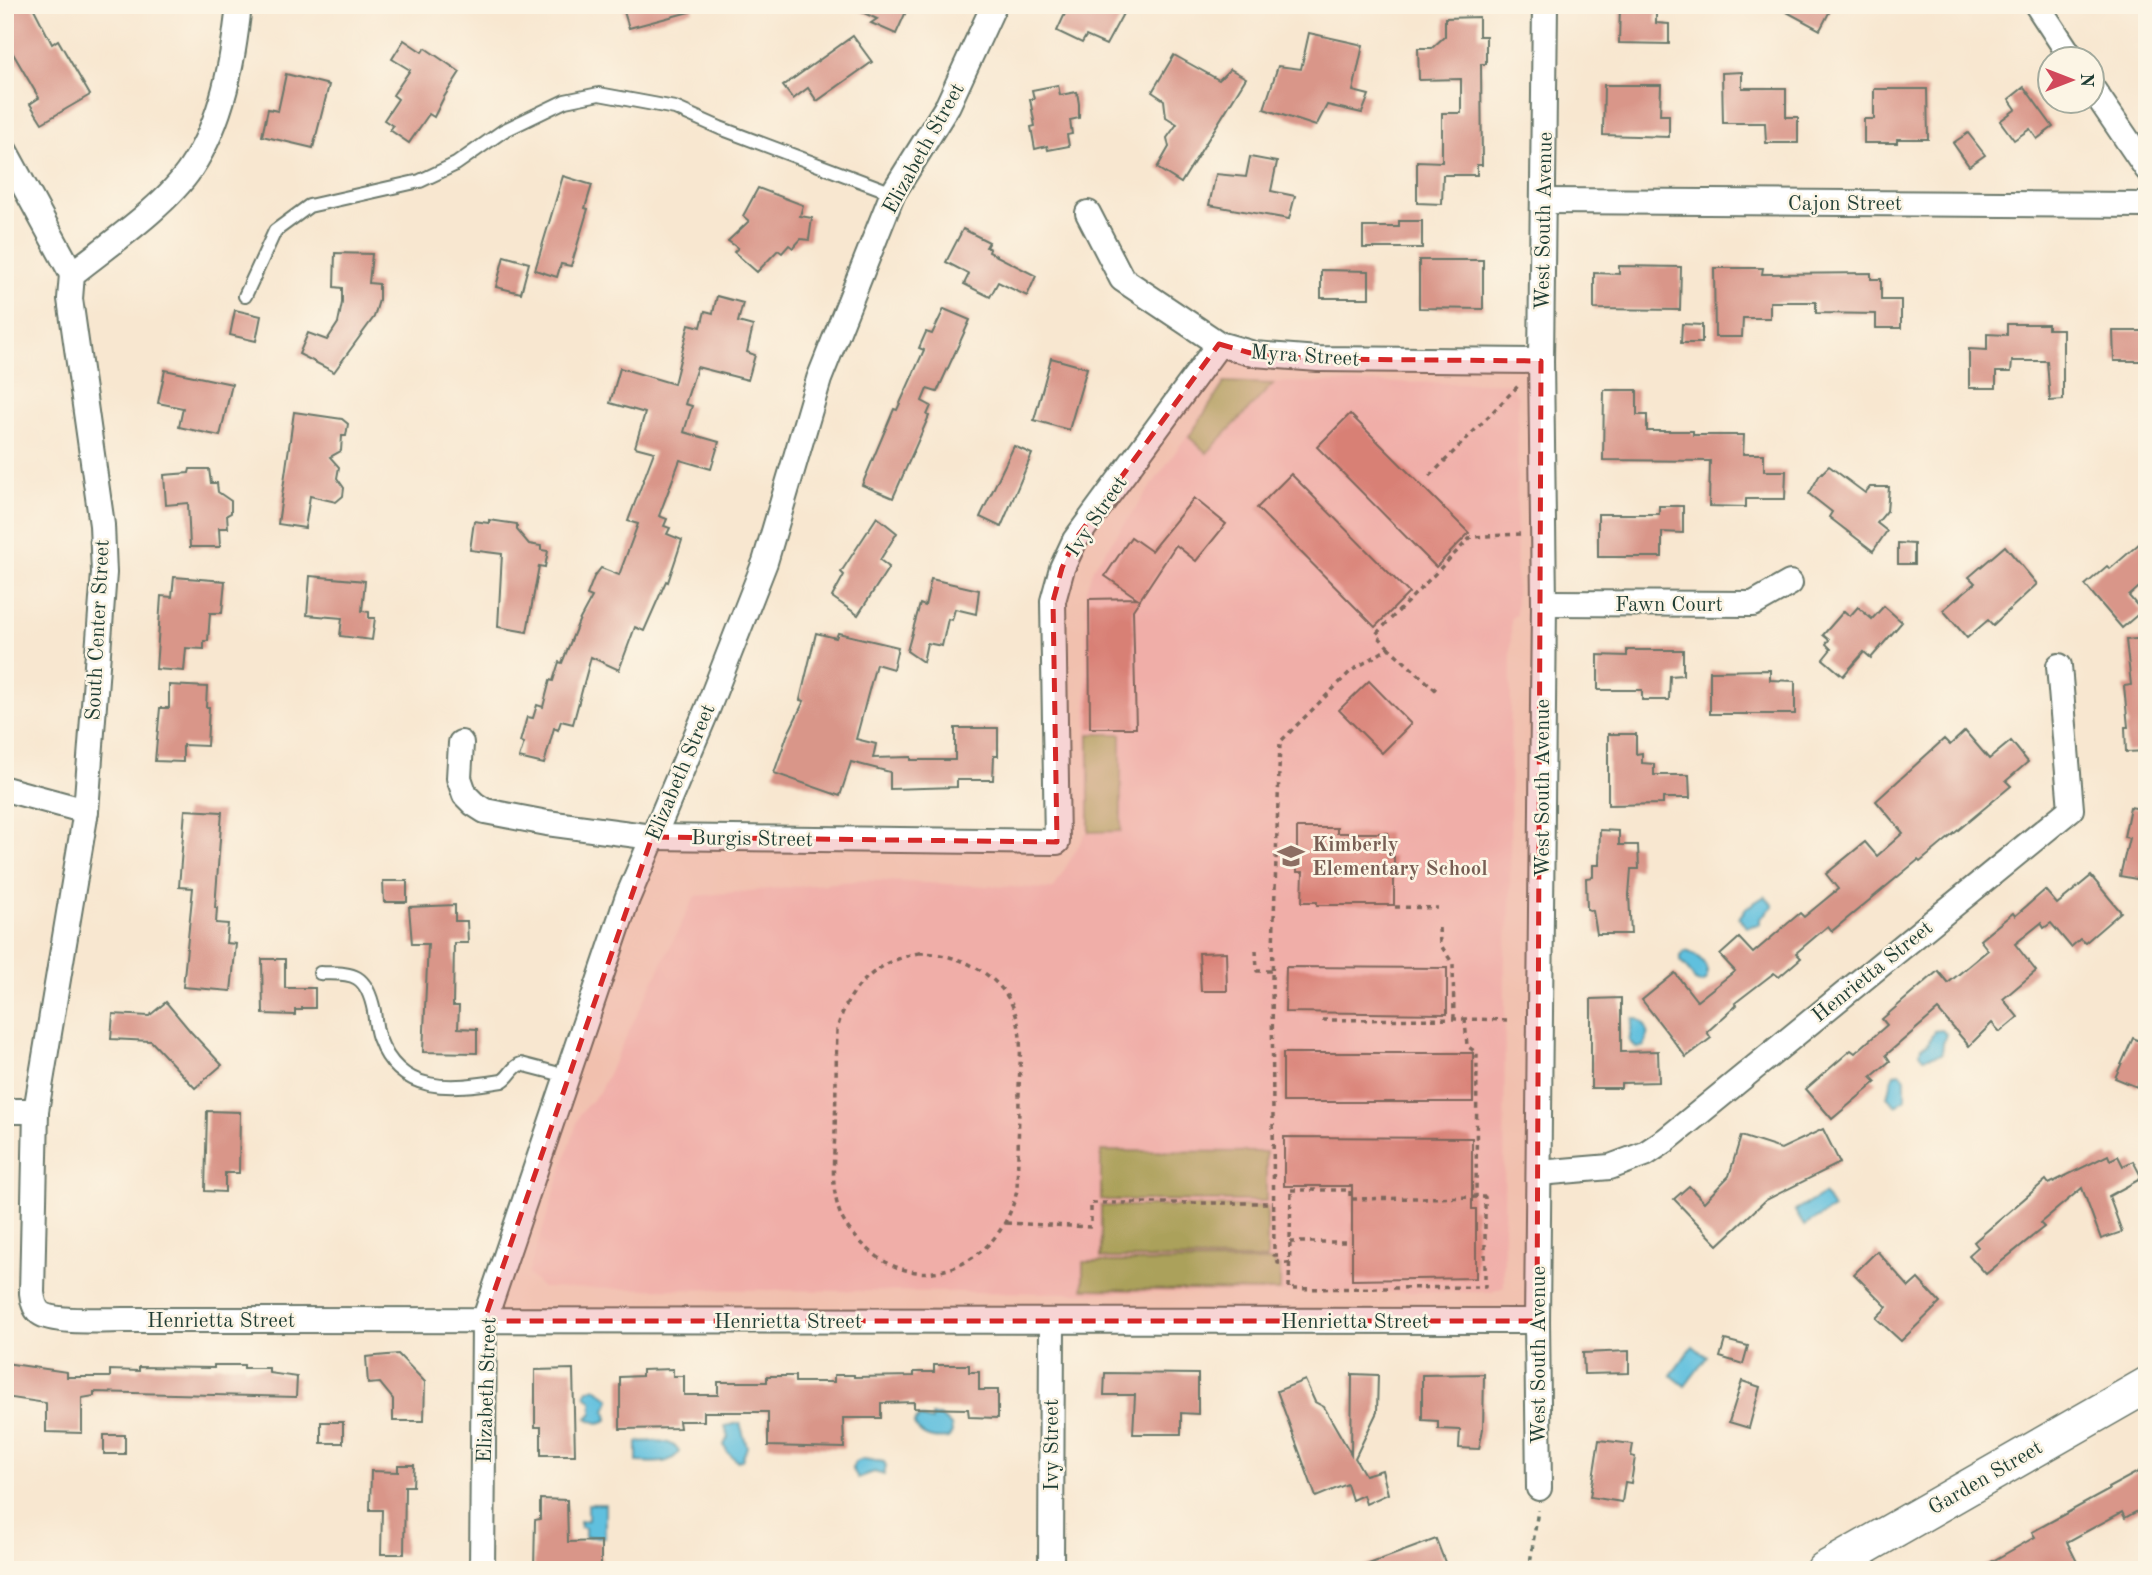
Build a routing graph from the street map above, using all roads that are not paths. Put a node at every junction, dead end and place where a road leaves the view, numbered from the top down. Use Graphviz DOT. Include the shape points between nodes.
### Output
graph roads {
  1 [pos="239,5"];
  2 [pos="994,5"];
  3 [pos="1545,5"];
  4 [pos="2039,6"];
  5 [pos="2064,46"];
  6 [pos="2106,109"];
  7 [pos="5,152"];
  8 [pos="2147,169"];
  9 [pos="893,193"];
  10 [pos="1544,201"];
  11 [pos="2147,205"];
  12 [pos="1088,213"];
  13 [pos="72,274"];
  14 [pos="245,296"];
  15 [pos="1219,344"];
  16 [pos="1541,361"];
  17 [pos="1790,583"];
  18 [pos="1544,604"];
  19 [pos="2059,666"];
  20 [pos="461,743"];
  21 [pos="5,789"];
  22 [pos="86,811"];
  23 [pos="652,836"];
  24 [pos="1057,842"];
  25 [pos="320,974"];
  26 [pos="566,1076"];
  27 [pos="5,1111"];
  28 [pos="36,1111"];
  29 [pos="1539,1173"];
  30 [pos="40,1313"];
  31 [pos="484,1321"];
  32 [pos="1052,1321"];
  33 [pos="1537,1321"];
  34 [pos="2147,1385"];
  35 [pos="1539,1488"];
  36 [pos="482,1570"];
  37 [pos="1051,1570"];
  38 [pos="1824,1570"];
  1 -- 13 [label="street" via="212,132 190,170 166,196"];
  2 -- 9 [label="street, Elizabeth Street" via="948,105"];
  3 -- 10 [label="street, West South Avenue"];
  4 -- 5 [label="street"];
  6 -- 8 [label="street"];
  7 -- 13 [label="street"];
  9 -- 14 [label="lane" via="675,108 599,94 552,107 420,181 309,206 275,232"];
  9 -- 23 [label="street, Elizabeth Street" via="819,379 765,562"];
  10 -- 11 [label="street, Cajon Street"];
  10 -- 16 [label="street, West South Avenue"];
  12 -- 15 [label="street, Myra Street" via="1122,279"];
  13 -- 22 [label="street, South Center Street" via="70,299 102,525 104,573"];
  15 -- 16 [label="street, Myra Street" via="1254,354 1318,359"];
  15 -- 24 [label="street, Ivy Street" via="1075,540 1062,568 1053,601"];
  16 -- 18 [label="street, West South Avenue"];
  17 -- 18 [label="street, Fawn Court" via="1753,604"];
  18 -- 29 [label="street, West South Avenue"];
  19 -- 29 [label="street, Henrietta Street" via="2071,809 1666,1140 1610,1167"];
  20 -- 23 [label="street, Burgis Street" via="459,778 465,795 485,810"];
  21 -- 22 [label="street"];
  22 -- 28 [label="street, South Center Street"];
  23 -- 24 [label="street, Burgis Street"];
  23 -- 26 [label="street, Elizabeth Street"];
  25 -- 26 [label="lane" via="351,976 362,982 385,1052 397,1068 422,1084 502,1081 520,1064"];
  26 -- 31 [label="street, Elizabeth Street"];
  27 -- 28 [label="street"];
  28 -- 30 [label="street, South Center Street" via="32,1293"];
  29 -- 33 [label="street, West South Avenue"];
  30 -- 31 [label="street, Henrietta Street" via="71,1319"];
  31 -- 32 [label="street, Henrietta Street"];
  31 -- 36 [label="street, Elizabeth Street"];
  32 -- 33 [label="street, Henrietta Street"];
  32 -- 37 [label="street, Ivy Street"];
  33 -- 35 [label="street, West South Avenue"];
  34 -- 38 [label="street, Garden Street"];
}
